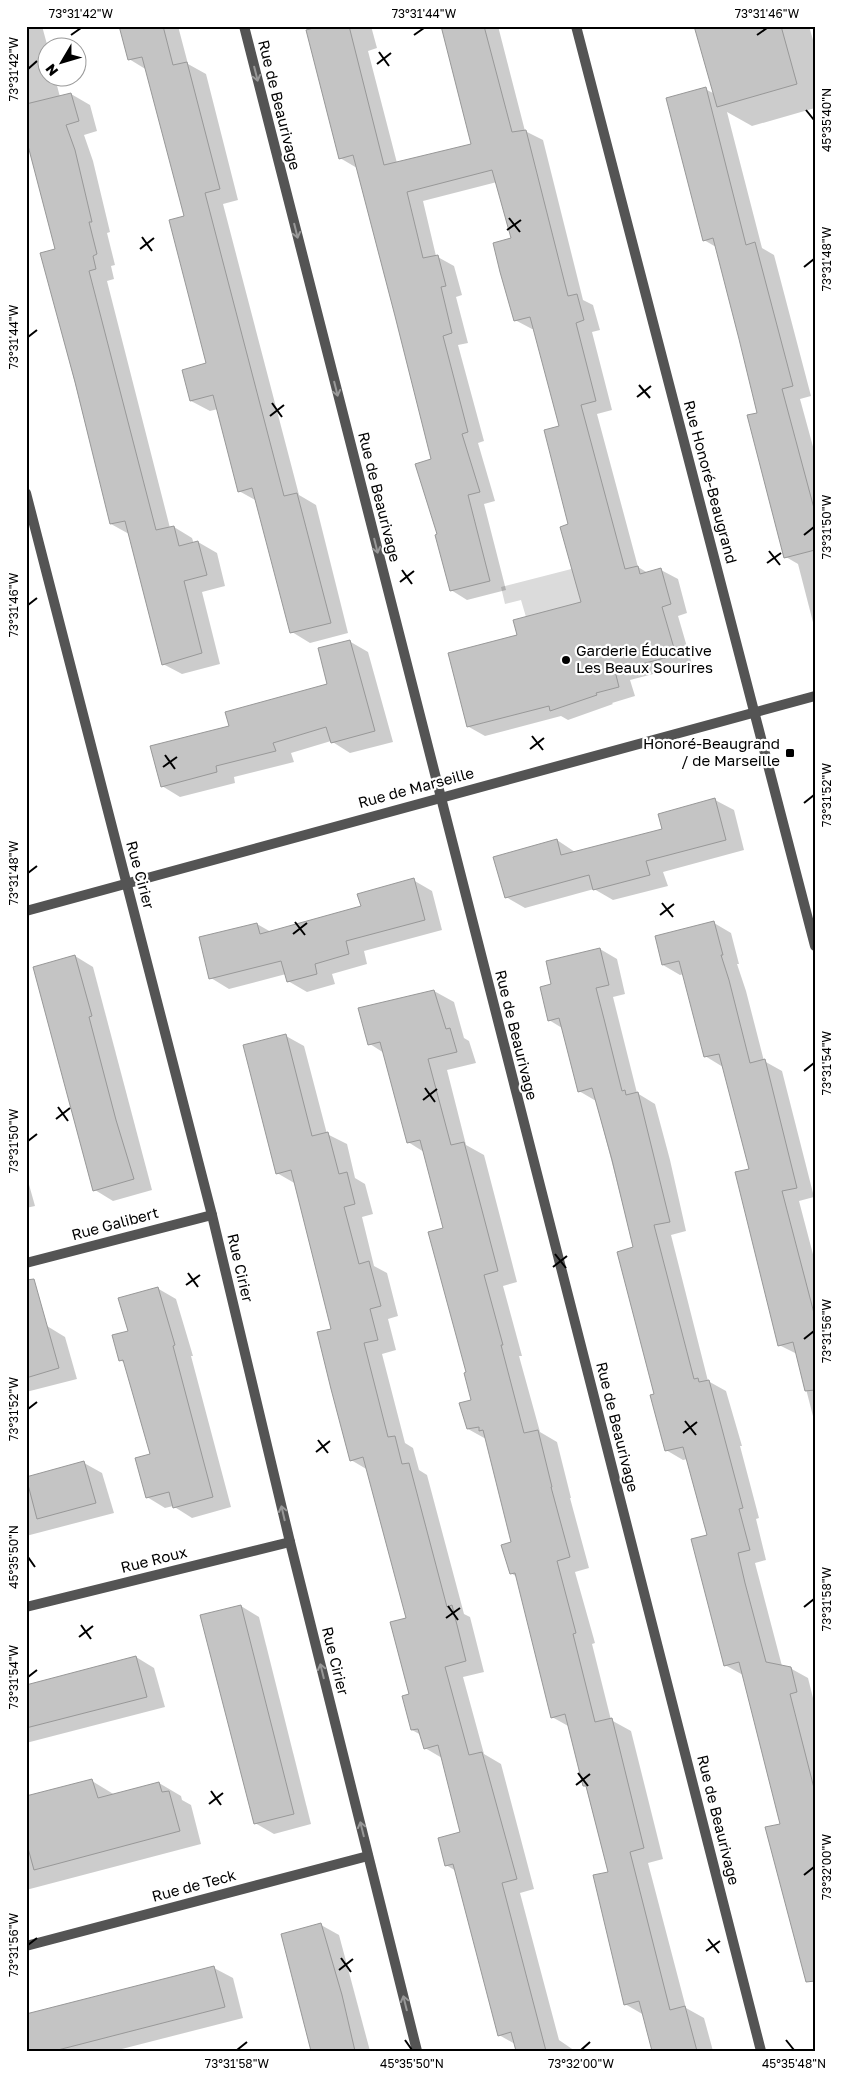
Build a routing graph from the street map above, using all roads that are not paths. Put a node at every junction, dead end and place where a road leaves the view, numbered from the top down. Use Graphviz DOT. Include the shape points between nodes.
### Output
graph roads {
  1 [pos="244,26"];
  2 [pos="576,26"];
  3 [pos="26,494"];
  4 [pos="815,696"];
  5 [pos="754,712"];
  6 [pos="439,797"];
  7 [pos="127,883"];
  8 [pos="26,910"];
  9 [pos="815,946"];
  10 [pos="212,1215"];
  11 [pos="26,1263"];
  12 [pos="290,1542"];
  13 [pos="26,1607"];
  14 [pos="368,1856"];
  15 [pos="26,1946"];
  16 [pos="417,2051"];
  17 [pos="762,2051"];
  1 -- 6 [label="street, Rue de Beaurivage, one-way"];
  2 -- 5 [label="street, Rue Honoré-Beaugrand"];
  3 -- 7 [label="street, Rue Cirier"];
  4 -- 5 [label="street, Rue de Marseille"];
  5 -- 6 [label="street, Rue de Marseille"];
  5 -- 9 [label="street, Rue Honoré-Beaugrand"];
  6 -- 7 [label="street, Rue de Marseille"];
  6 -- 17 [label="street, Rue de Beaurivage"];
  7 -- 8 [label="street, Rue de Marseille"];
  7 -- 10 [label="street, Rue Cirier"];
  10 -- 11 [label="street, Rue Galibert"];
  12 -- 10 [label="street, Rue Cirier, one-way"];
  12 -- 13 [label="street, Rue Roux"];
  14 -- 12 [label="street, Rue Cirier, one-way"];
  14 -- 15 [label="street, Rue de Teck"];
  16 -- 14 [label="street, Rue Cirier, one-way"];
}
